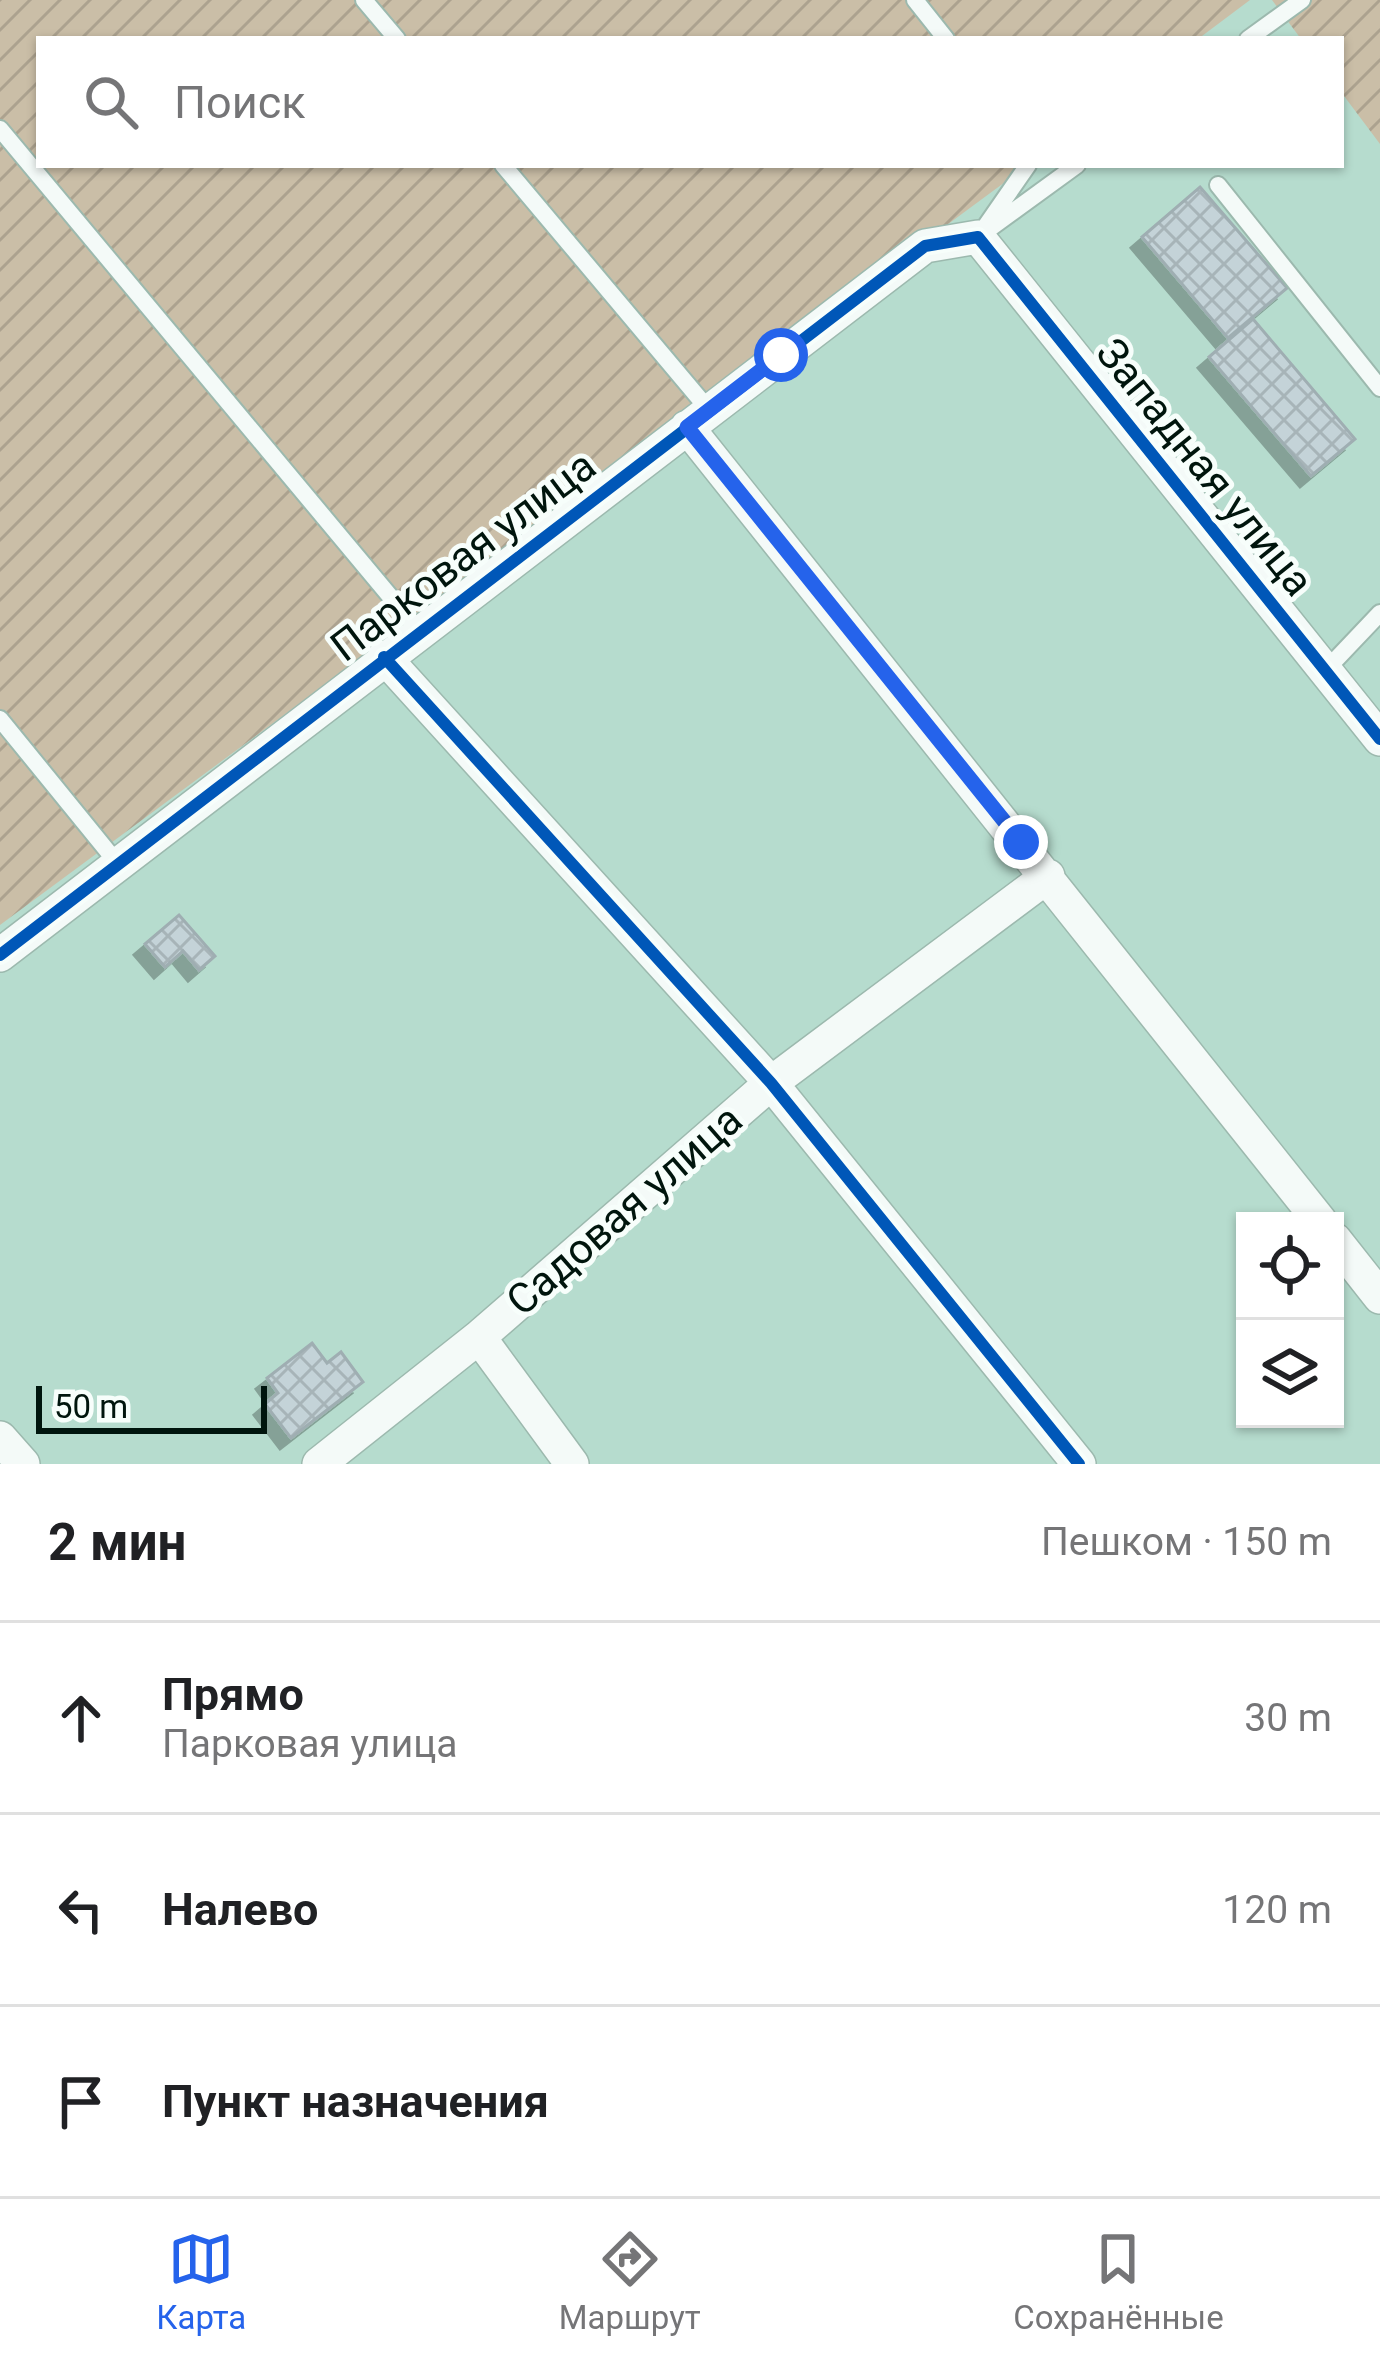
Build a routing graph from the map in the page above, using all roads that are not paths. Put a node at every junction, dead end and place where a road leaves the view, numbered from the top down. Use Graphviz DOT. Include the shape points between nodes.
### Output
graph roads {
  1 [pos="364,0"];
  2 [pos="915,0"];
  3 [pos="1302,0"];
  4 [pos="394,36"];
  5 [pos="944,36"];
  6 [pos="1252,36"];
  7 [pos="0,129"];
  8 [pos="505,168"];
  9 [pos="1026,168"];
  10 [pos="1073,168"];
  11 [pos="1218,184"];
  12 [pos="978,237"];
  13 [pos="1380,388"];
  14 [pos="698,418"];
  15 [pos="1380,613"];
  16 [pos="419,631"];
  17 [pos="384,657"];
  18 [pos="1325,671"];
  19 [pos="0,719"];
  20 [pos="1380,739"];
  21 [pos="118,864"];
  22 [pos="1048,876"];
  23 [pos="0,955"];
  24 [pos="771,1083"];
  25 [pos="1313,1212"];
  26 [pos="1344,1251"];
  27 [pos="1380,1297"];
  28 [pos="479,1336"];
  29 [pos="0,1438"];
  30 [pos="23,1464"];
  31 [pos="319,1464"];
  32 [pos="572,1464"];
  33 [pos="1079,1464"];
  1 -- 4 [label="lane"];
  2 -- 5 [label="lane"];
  3 -- 6 [label="lane"];
  7 -- 16 [label="lane"];
  8 -- 14 [label="lane"];
  9 -- 12 [label="lane"];
  10 -- 12 [label="lane"];
  11 -- 13 [label="lane"];
  12 -- 14 [label="street, Парковая улица" via="925,246"];
  12 -- 18 [label="street, Западная улица"];
  14 -- 16 [label="street, Парковая улица"];
  14 -- 22 [label="street"];
  15 -- 18 [label="lane"];
  16 -- 17 [label="street, Парковая улица"];
  17 -- 21 [label="street, Парковая улица"];
  17 -- 24 [label="street"];
  18 -- 20 [label="street, Западная улица"];
  19 -- 21 [label="lane"];
  21 -- 23 [label="street, Парковая улица"];
  22 -- 24 [label="street, Садовая улица"];
  22 -- 25 [label="street"];
  24 -- 28 [label="street, Садовая улица"];
  24 -- 33 [label="street"];
  26 -- 27 [label="street"];
  28 -- 31 [label="street, Садовая улица"];
  28 -- 32 [label="street"];
  29 -- 30 [label="street"];
}
